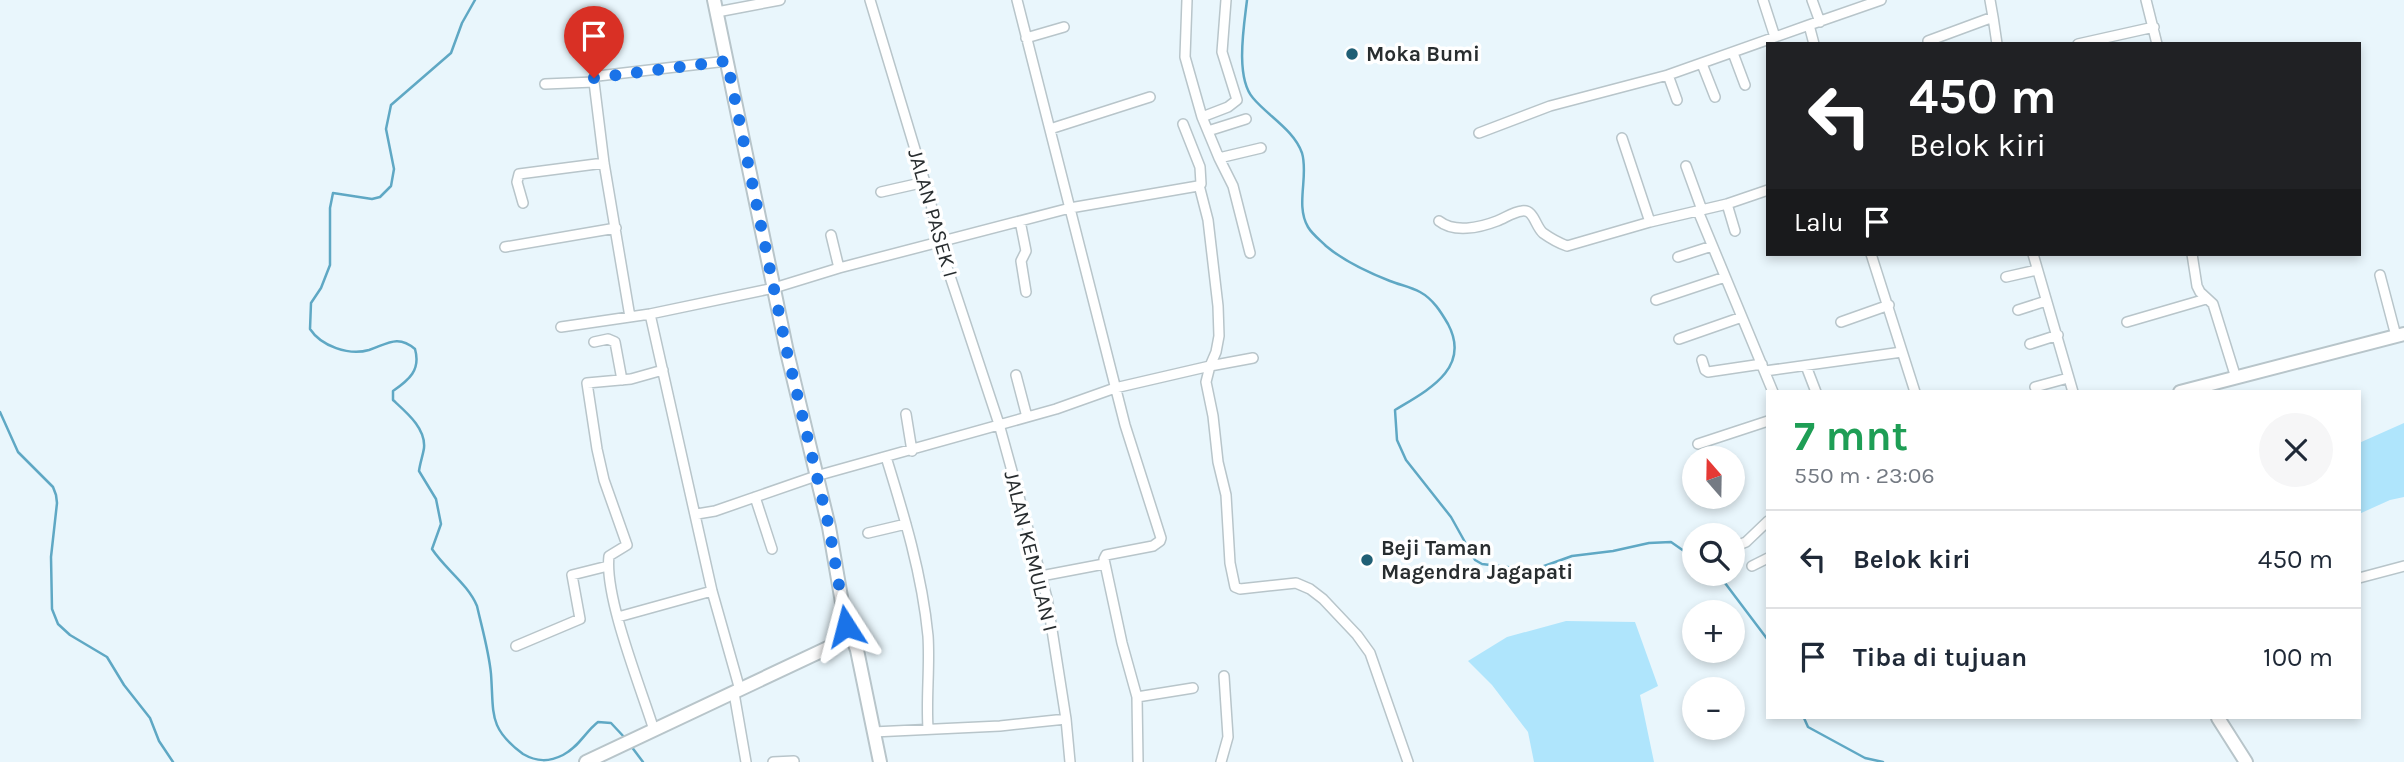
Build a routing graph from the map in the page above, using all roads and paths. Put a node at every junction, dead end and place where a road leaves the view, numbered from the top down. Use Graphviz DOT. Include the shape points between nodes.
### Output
graph roads {
  1 [pos="780,0"];
  2 [pos="870,0"];
  3 [pos="1017,0"];
  4 [pos="1187,0"];
  5 [pos="1226,0"];
  6 [pos="1763,0"];
  7 [pos="1812,0"];
  8 [pos="1881,0"];
  9 [pos="1990,0"];
  10 [pos="2146,0"];
  11 [pos="716,6"];
  12 [pos="1993,17"];
  13 [pos="1819,22"];
  14 [pos="1809,25"];
  15 [pos="1064,27"];
  16 [pos="2154,27"];
  17 [pos="1026,38"];
  18 [pos="1772,40"];
  19 [pos="1928,41"];
  20 [pos="1813,42"];
  21 [pos="1997,42"];
  22 [pos="2087,42"];
  23 [pos="2157,42"];
  24 [pos="1733,53"];
  25 [pos="727,61"];
  26 [pos="1702,64"];
  27 [pos="1668,75"];
  28 [pos="594,82"];
  29 [pos="545,84"];
  30 [pos="1745,85"];
  31 [pos="1150,97"];
  32 [pos="1715,97"];
  33 [pos="1677,100"];
  34 [pos="1202,117"];
  35 [pos="1245,119"];
  36 [pos="1182,124"];
  37 [pos="1050,129"];
  38 [pos="1208,131"];
  39 [pos="1479,133"];
  40 [pos="1622,138"];
  41 [pos="1261,148"];
  42 [pos="1219,159"];
  43 [pos="604,163"];
  44 [pos="1685,166"];
  45 [pos="925,182"];
  46 [pos="1199,185"];
  47 [pos="1766,191"];
  48 [pos="881,192"];
  49 [pos="523,203"];
  50 [pos="1727,204"];
  51 [pos="1070,208"];
  52 [pos="1700,210"];
  53 [pos="1020,220"];
  54 [pos="1439,221"];
  55 [pos="1650,222"];
  56 [pos="616,228"];
  57 [pos="1735,231"];
  58 [pos="831,235"];
  59 [pos="939,243"];
  60 [pos="1712,246"];
  61 [pos="505,247"];
  62 [pos="1250,253"];
  63 [pos="1872,256"];
  64 [pos="2034,256"];
  65 [pos="2192,256"];
  66 [pos="1678,257"];
  67 [pos="839,268"];
  68 [pos="2038,270"];
  69 [pos="2380,275"];
  70 [pos="2006,276"];
  71 [pos="1726,277"];
  72 [pos="774,288"];
  73 [pos="1026,292"];
  74 [pos="2206,299"];
  75 [pos="1656,300"];
  76 [pos="2046,300"];
  77 [pos="1889,305"];
  78 [pos="2018,310"];
  79 [pos="650,314"];
  80 [pos="630,317"];
  81 [pos="1742,317"];
  82 [pos="1841,321"];
  83 [pos="2127,322"];
  84 [pos="561,327"];
  85 [pos="2058,335"];
  86 [pos="2400,335"];
  87 [pos="1679,340"];
  88 [pos="594,342"];
  89 [pos="2030,344"];
  90 [pos="1902,352"];
  91 [pos="1253,358"];
  92 [pos="1702,360"];
  93 [pos="1210,366"];
  94 [pos="1806,366"];
  95 [pos="1763,368"];
  96 [pos="663,370"];
  97 [pos="1016,375"];
  98 [pos="2068,378"];
  99 [pos="2236,378"];
  100 [pos="622,380"];
  101 [pos="1115,387"];
  102 [pos="2035,387"];
  103 [pos="1772,390"];
  104 [pos="1815,390"];
  105 [pos="1914,390"];
  106 [pos="2072,390"];
  107 [pos="2188,390"];
  108 [pos="906,414"];
  109 [pos="1027,417"];
  110 [pos="1766,422"];
  111 [pos="999,424"];
  112 [pos="1698,444"];
  113 [pos="912,451"];
  114 [pos="886,457"];
  115 [pos="816,476"];
  116 [pos="755,497"];
  117 [pos="697,514"];
  118 [pos="906,524"];
  119 [pos="1765,524"];
  120 [pos="868,533"];
  121 [pos="1745,541"];
  122 [pos="772,549"];
  123 [pos="1766,559"];
  124 [pos="1104,564"];
  125 [pos="608,566"];
  126 [pos="1752,566"];
  127 [pos="2404,566"];
  128 [pos="1041,576"];
  129 [pos="2361,577"];
  130 [pos="712,591"];
  131 [pos="618,617"];
  132 [pos="845,630"];
  133 [pos="516,646"];
  134 [pos="1224,676"];
  135 [pos="1193,688"];
  136 [pos="737,692"];
  137 [pos="1137,697"];
  138 [pos="1066,719"];
  139 [pos="2219,719"];
  140 [pos="652,723"];
  141 [pos="928,728"];
  142 [pos="878,731"];
  143 [pos="794,761"];
  144 [pos="586,762"];
  145 [pos="746,762"];
  146 [pos="774,762"];
  147 [pos="880,762"];
  148 [pos="1070,762"];
  149 [pos="1138,762"];
  150 [pos="1221,762"];
  151 [pos="1408,762"];
  152 [pos="2246,762"];
  1 -- 11 [label="street"];
  2 -- 45 [label="street, JALAN PASEK I"];
  3 -- 17 [label="street"];
  4 -- 34 [label="street" via="1184,53"];
  5 -- 34 [label="street" via="1222,52 1237,100"];
  6 -- 18 [label="street"];
  7 -- 13 [label="street"];
  8 -- 13 [label="street"];
  9 -- 12 [label="street"];
  10 -- 16 [label="street"];
  11 -- 25 [label="main road"];
  12 -- 19 [label="street"];
  12 -- 21 [label="street"];
  13 -- 14 [label="street"];
  14 -- 18 [label="street"];
  14 -- 20 [label="street"];
  15 -- 17 [label="street"];
  16 -- 22 [label="street"];
  16 -- 23 [label="street"];
  17 -- 37 [label="street"];
  18 -- 24 [label="street"];
  24 -- 26 [label="street"];
  24 -- 30 [label="street"];
  25 -- 28 [label="street" via="598,76"];
  25 -- 72 [label="main road"];
  26 -- 27 [label="street"];
  26 -- 32 [label="street"];
  27 -- 33 [label="street"];
  27 -- 39 [label="street" via="1550,106"];
  28 -- 29 [label="street"];
  28 -- 43 [label="street"];
  31 -- 37 [label="street"];
  34 -- 38 [label="street"];
  35 -- 38 [label="street"];
  36 -- 46 [label="street" via="1200,167"];
  37 -- 51 [label="street"];
  38 -- 42 [label="street"];
  40 -- 55 [label="street"];
  41 -- 42 [label="street"];
  42 -- 62 [label="street" via="1233,186"];
  43 -- 49 [label="street" via="519,174"];
  43 -- 56 [label="street"];
  44 -- 52 [label="street"];
  45 -- 48 [label="street"];
  45 -- 59 [label="street, JALAN PASEK I"];
  46 -- 51 [label="street"];
  46 -- 93 [label="street" via="1218,306 1219,336"];
  47 -- 50 [label="street"];
  50 -- 52 [label="street"];
  50 -- 57 [label="street"];
  51 -- 53 [label="street"];
  51 -- 101 [label="street"];
  52 -- 55 [label="street"];
  52 -- 60 [label="street"];
  53 -- 59 [label="street"];
  53 -- 73 [label="street"];
  54 -- 55 [label="street" via="1452,229 1470,227 1527,211 1542,232 1567,246"];
  56 -- 61 [label="street"];
  56 -- 80 [label="street"];
  58 -- 67 [label="street"];
  59 -- 67 [label="street"];
  59 -- 111 [label="street, JALAN PASEK I"];
  60 -- 66 [label="street"];
  60 -- 71 [label="street"];
  63 -- 77 [label="street"];
  64 -- 68 [label="street"];
  65 -- 74 [label="street" via="2196,286"];
  67 -- 72 [label="street"];
  68 -- 70 [label="street"];
  68 -- 76 [label="street"];
  69 -- 86 [label="street"];
  71 -- 75 [label="street"];
  71 -- 81 [label="street"];
  72 -- 79 [label="street"];
  72 -- 115 [label="main road"];
  74 -- 83 [label="street"];
  74 -- 99 [label="street" via="2213,304"];
  76 -- 78 [label="street"];
  76 -- 85 [label="street"];
  77 -- 82 [label="street"];
  77 -- 90 [label="street"];
  79 -- 80 [label="street"];
  79 -- 96 [label="street"];
  80 -- 84 [label="street"];
  81 -- 87 [label="street"];
  81 -- 95 [label="street"];
  85 -- 89 [label="street"];
  85 -- 98 [label="street"];
  86 -- 99 [label="main road"];
  88 -- 100 [label="street" via="615,342"];
  90 -- 94 [label="street"];
  90 -- 105 [label="street"];
  91 -- 93 [label="street"];
  92 -- 95 [label="street" via="1708,372"];
  93 -- 101 [label="street"];
  93 -- 151 [label="street" via="1206,382 1226,495 1235,587 1296,583 1323,599 1370,653"];
  94 -- 95 [label="street"];
  94 -- 104 [label="street"];
  95 -- 103 [label="street"];
  96 -- 100 [label="street"];
  96 -- 117 [label="street"];
  97 -- 109 [label="street"];
  98 -- 102 [label="street"];
  98 -- 106 [label="street"];
  99 -- 107 [label="main road"];
  100 -- 125 [label="street" via="587,383 599,459 627,545 610,553"];
  101 -- 109 [label="street"];
  101 -- 124 [label="street" via="1161,538 1153,546 1106,555"];
  108 -- 113 [label="street"];
  109 -- 111 [label="street"];
  110 -- 112 [label="street"];
  111 -- 113 [label="street"];
  111 -- 128 [label="street, JALAN KEMULAN I"];
  113 -- 114 [label="street"];
  114 -- 115 [label="street"];
  114 -- 118 [label="street"];
  115 -- 116 [label="street"];
  115 -- 132 [label="main road" via="847,619"];
  116 -- 117 [label="street"];
  116 -- 122 [label="street"];
  117 -- 130 [label="street"];
  118 -- 120 [label="street"];
  118 -- 141 [label="street" via="928,635"];
  119 -- 121 [label="street"];
  123 -- 126 [label="street"];
  124 -- 128 [label="street"];
  124 -- 137 [label="street"];
  125 -- 131 [label="street"];
  125 -- 133 [label="street" via="572,575 580,619"];
  127 -- 129 [label="street"];
  128 -- 138 [label="street, JALAN KEMULAN I"];
  130 -- 131 [label="street"];
  130 -- 136 [label="street"];
  131 -- 140 [label="street"];
  132 -- 136 [label="main road" via="834,645"];
  132 -- 142 [label="main road" via="857,650"];
  134 -- 150 [label="street" via="1228,729"];
  135 -- 137 [label="street"];
  136 -- 140 [label="main road"];
  136 -- 145 [label="street"];
  137 -- 149 [label="street"];
  138 -- 141 [label="street"];
  138 -- 148 [label="street, JALAN KEMULAN I"];
  139 -- 152 [label="main road"];
  140 -- 144 [label="main road" via="640,736"];
  141 -- 142 [label="street"];
  142 -- 147 [label="main road"];
  143 -- 146 [label="street"];
}
